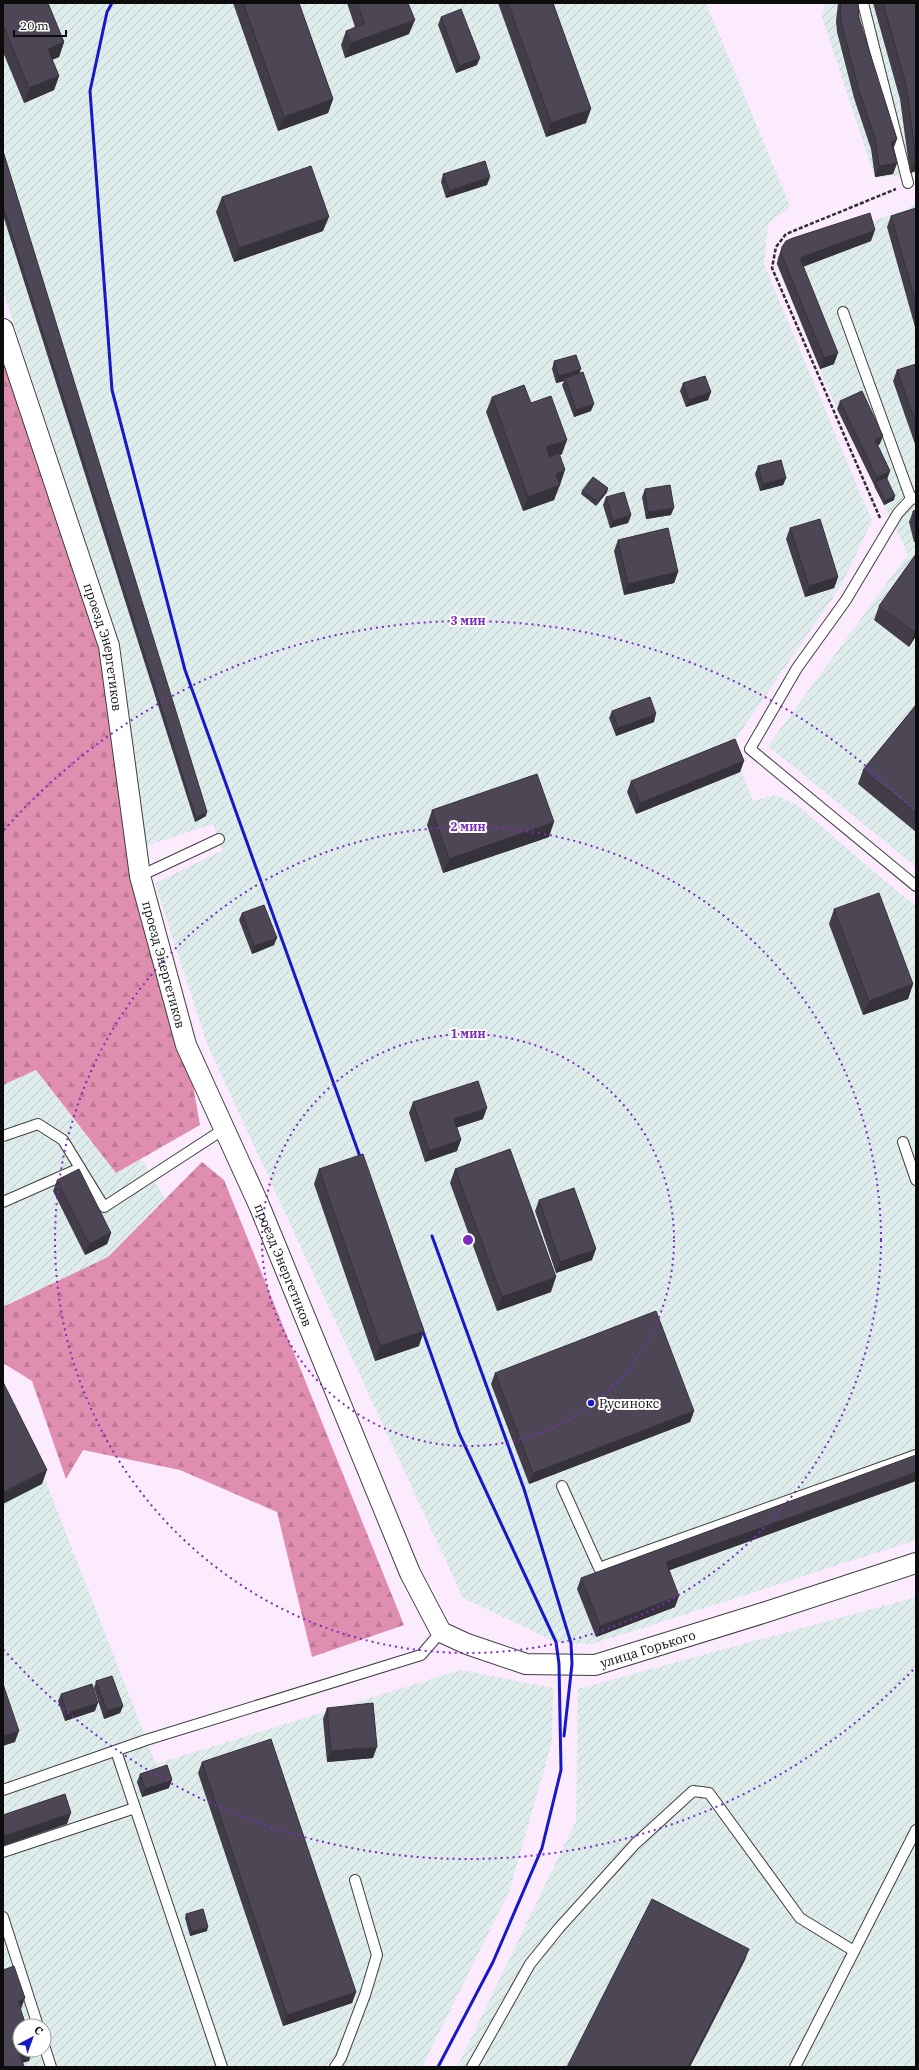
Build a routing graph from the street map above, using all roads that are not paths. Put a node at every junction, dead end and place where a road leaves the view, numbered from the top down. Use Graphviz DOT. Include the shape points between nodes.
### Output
graph roads {
  1 [pos="863,3"];
  2 [pos="908,184"];
  3 [pos="843,312"];
  4 [pos="3,329"];
  5 [pos="914,499"];
  6 [pos="219,838"];
  7 [pos="140,876"];
  8 [pos="916,886"];
  9 [pos="224,1129"];
  10 [pos="3,1136"];
  11 [pos="903,1142"];
  12 [pos="80,1168"];
  13 [pos="916,1180"];
  14 [pos="3,1202"];
  15 [pos="916,1455"];
  16 [pos="562,1486"];
  17 [pos="916,1563"];
  18 [pos="441,1632"];
  19 [pos="116,1751"];
  20 [pos="3,1790"];
  21 [pos="135,1808"];
  22 [pos="916,1830"];
  23 [pos="3,1852"];
  24 [pos="355,1880"];
  25 [pos="3,1917"];
  26 [pos="854,1951"];
  27 [pos="35,2018"];
  28 [pos="222,2067"];
  29 [pos="335,2067"];
  30 [pos="472,2067"];
  31 [pos="795,2067"];
  1 -- 2 [label="lane"];
  3 -- 5 [label="lane"];
  4 -- 7 [label="street, проезд Энергетиков" via="109,646"];
  5 -- 8 [label="lane" via="898,513 846,600 797,668 750,749"];
  6 -- 7 [label="lane"];
  7 -- 9 [label="street, проезд Энергетиков" via="186,1045"];
  9 -- 12 [label="lane" via="104,1206"];
  9 -- 18 [label="street, проезд Энергетиков" via="259,1205 410,1573"];
  10 -- 12 [label="lane" via="38,1124 63,1140"];
  11 -- 13 [label="lane"];
  12 -- 14 [label="lane"];
  15 -- 16 [label="lane" via="599,1568"];
  17 -- 18 [label="street, улица Горького" via="595,1665 526,1664 467,1644"];
  18 -- 19 [label="lane" via="421,1655"];
  19 -- 20 [label="lane"];
  19 -- 21 [label="lane"];
  21 -- 23 [label="lane"];
  21 -- 28 [label="lane"];
  22 -- 26 [label="lane"];
  24 -- 29 [label="lane" via="377,1955 365,1995 341,2058"];
  25 -- 27 [label="lane"];
  26 -- 30 [label="lane" via="800,1918 710,1793 693,1791 635,1844 530,1964"];
  26 -- 31 [label="lane"];
}
